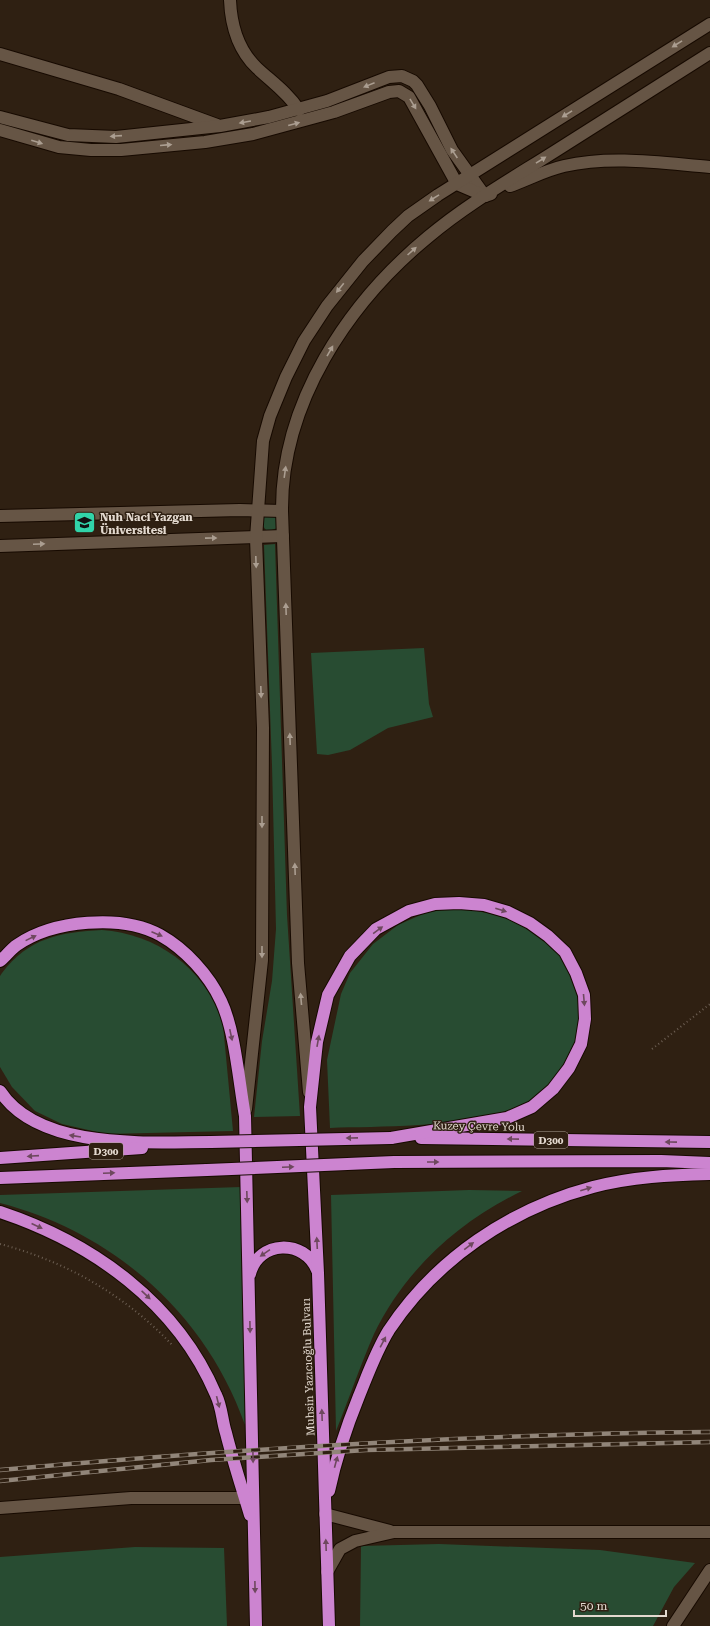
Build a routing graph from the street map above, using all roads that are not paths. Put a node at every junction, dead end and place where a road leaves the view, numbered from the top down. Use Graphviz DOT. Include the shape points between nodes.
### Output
graph roads {
  1 [pos="230,0"];
  2 [pos="710,24"];
  3 [pos="710,52"];
  4 [pos="0,54"];
  5 [pos="298,110"];
  6 [pos="0,116"];
  7 [pos="220,126"];
  8 [pos="0,130"];
  9 [pos="710,167"];
  10 [pos="471,175"];
  11 [pos="457,184"];
  12 [pos="485,196"];
  13 [pos="258,510"];
  14 [pos="282,511"];
  15 [pos="0,516"];
  16 [pos="283,536"];
  17 [pos="256,538"];
  18 [pos="0,546"];
  19 [pos="0,961"];
  20 [pos="0,1091"];
  21 [pos="310,1107"];
  22 [pos="245,1116"];
  23 [pos="391,1138"];
  24 [pos="211,1142"];
  25 [pos="710,1142"];
  26 [pos="0,1158"];
  27 [pos="710,1163"];
  28 [pos="710,1174"];
  29 [pos="0,1178"];
  30 [pos="0,1212"];
  31 [pos="318,1273"];
  32 [pos="249,1278"];
  33 [pos="245,1498"];
  34 [pos="0,1508"];
  35 [pos="325,1514"];
  36 [pos="255,1532"];
  37 [pos="394,1532"];
  38 [pos="710,1532"];
  39 [pos="710,1570"];
  40 [pos="327,1572"];
  41 [pos="256,1626"];
  42 [pos="329,1626"];
  43 [pos="673,1626"];
  1 -- 5 [label="street" via="234,30 244,51 256,67 287,93"];
  2 -- 10 [label="street, one-way"];
  12 -- 3 [label="street, one-way"];
  4 -- 7 [label="street" via="119,89"];
  5 -- 7 [label="street, one-way"];
  10 -- 5 [label="street, one-way" via="452,150 417,85 407,77 389,77"];
  7 -- 6 [label="street, one-way" via="116,137 84,137 51,132"];
  8 -- 11 [label="street, one-way" via="45,144 91,150 121,150 205,142 280,128 389,92 399,91 409,97"];
  9 -- 12 [label="street" via="612,160 578,163 562,166"];
  10 -- 11 [label="street"];
  10 -- 12 [label="street"];
  11 -- 12 [label="street"];
  11 -- 13 [label="street, one-way" via="423,205 392,231 347,280 316,322 286,378 270,416 260,464"];
  14 -- 12 [label="street, one-way" via="284,478 293,432 316,376 336,339 364,301 398,264 429,236"];
  13 -- 14 [label="street"];
  13 -- 15 [label="street"];
  13 -- 17 [label="street"];
  14 -- 16 [label="street"];
  16 -- 17 [label="street"];
  21 -- 16 [label="street, one-way" via="298,963"];
  18 -- 17 [label="street, one-way"];
  17 -- 22 [label="street, one-way" via="262,728 262,960"];
  19 -- 22 [label="highway, one-way" via="17,945 43,932 71,924 110,923 132,926 159,935 184,952 204,973 221,1001 231,1032"];
  24 -- 20 [label="highway, one-way" via="104,1140 66,1134 31,1120"];
  21 -- 23 [label="highway, Muhsin Yazıcıoğlu Bulvarı, one-way" via="317,1042 328,995 350,956 376,929 409,911 435,904 459,903 484,905 508,912 530,923 565,952 584,995 585,1019 581,1044 569,1068 553,1089 532,1107 507,1118"];
  31 -- 21 [label="highway, Muhsin Yazıcıoğlu Bulvarı, one-way"];
  22 -- 32 [label="highway, one-way"];
  23 -- 24 [label="highway, D300, one-way, bridge"];
  25 -- 23 [label="highway, Kuzey Çevre Yolu / D300, one-way"];
  24 -- 26 [label="highway, D300, one-way" via="119,1151"];
  29 -- 27 [label="highway, D300, one-way, bridge" via="394,1162"];
  35 -- 28 [label="highway, one-way" via="344,1432 372,1362 389,1331 407,1306 426,1283 449,1262 500,1225 557,1198 594,1187 634,1180"];
  30 -- 33 [label="highway, one-way" via="63,1238 94,1256 122,1275 168,1318 204,1369 217,1396"];
  31 -- 32 [label="highway, one-way" via="316,1266 306,1254 285,1247 271,1249 258,1258"];
  35 -- 31 [label="highway, Muhsin Yazıcıoğlu Bulvarı, one-way"];
  32 -- 36 [label="highway, one-way"];
  33 -- 34 [label="street" via="131,1498"];
  33 -- 36 [label="highway"];
  35 -- 37 [label="street"];
  40 -- 35 [label="highway, Muhsin Yazıcıoğlu Bulvarı, one-way"];
  36 -- 41 [label="highway, one-way"];
  37 -- 38 [label="street"];
  37 -- 40 [label="street" via="355,1541 340,1549"];
  39 -- 43 [label="street"];
  40 -- 42 [label="highway, Muhsin Yazıcıoğlu Bulvarı"];
}
